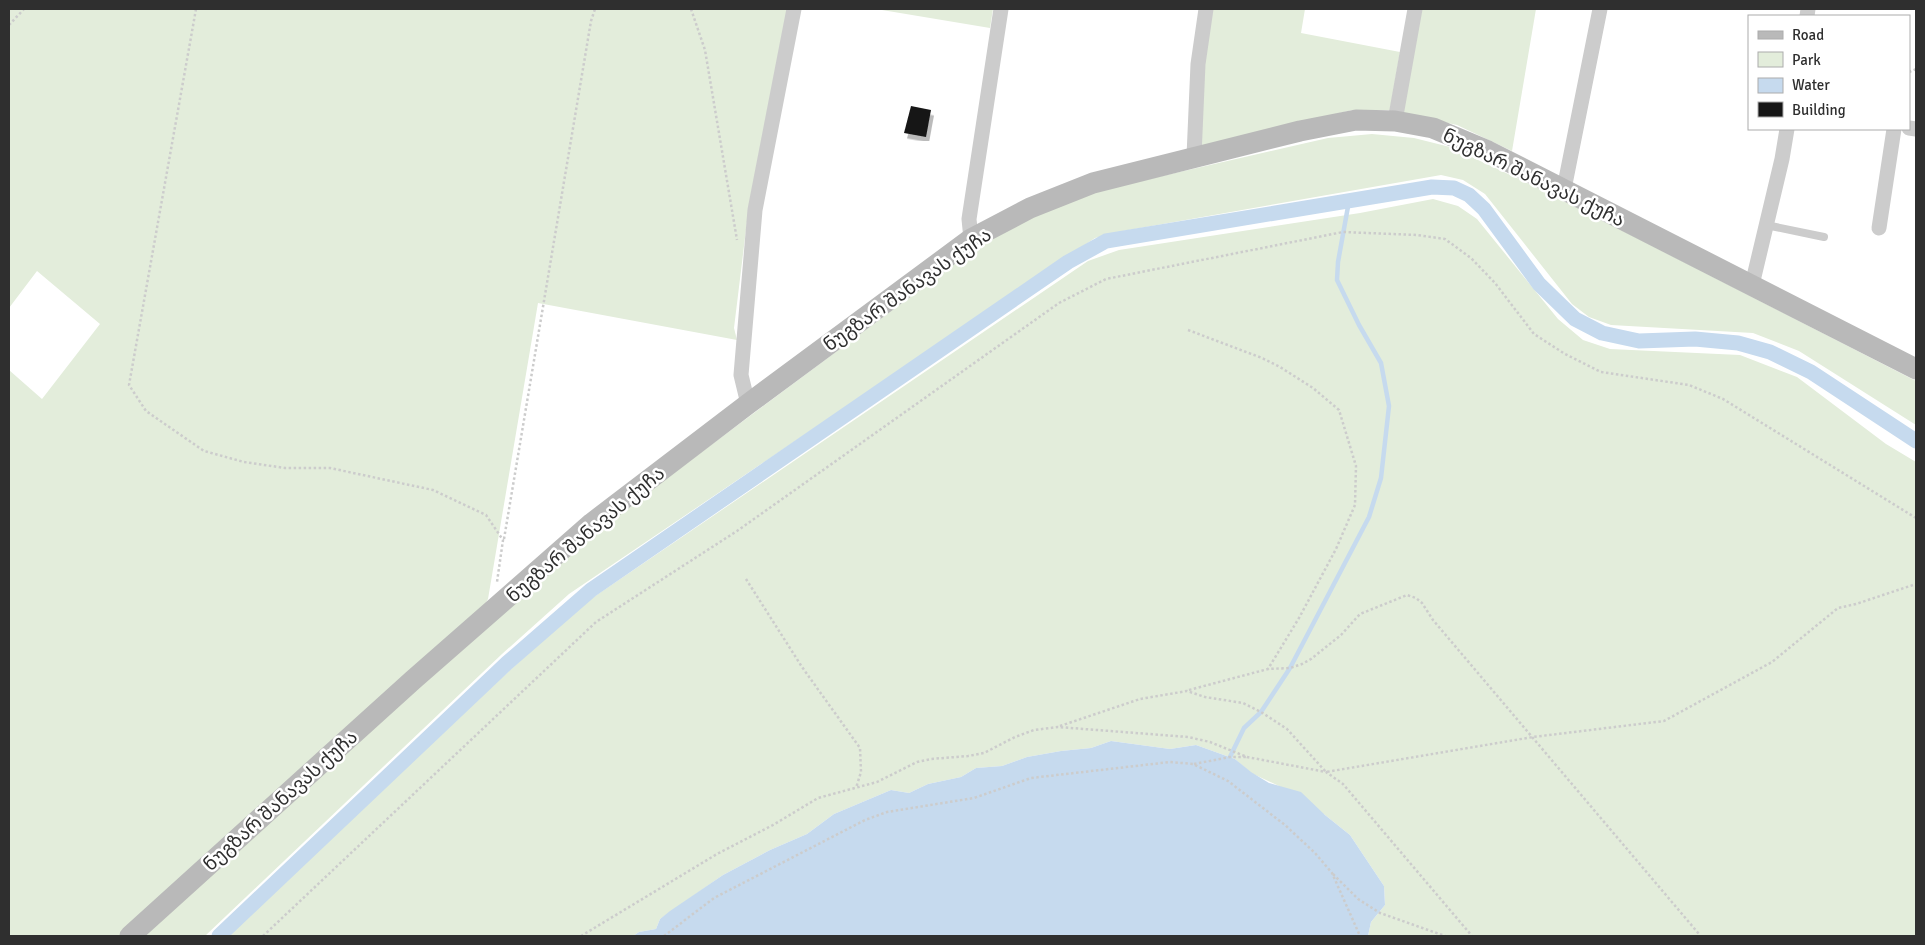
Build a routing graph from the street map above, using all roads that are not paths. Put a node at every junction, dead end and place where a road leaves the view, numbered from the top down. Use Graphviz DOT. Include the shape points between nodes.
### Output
graph roads {
  1 [pos="794,9"];
  2 [pos="1001,9"];
  3 [pos="1206,9"];
  4 [pos="1415,9"];
  5 [pos="1600,9"];
  6 [pos="1395,122"];
  7 [pos="1787,130"];
  8 [pos="1894,130"];
  9 [pos="1194,156"];
  10 [pos="1564,190"];
  11 [pos="1766,225"];
  12 [pos="1879,228"];
  13 [pos="1824,237"];
  14 [pos="971,239"];
  15 [pos="1752,285"];
  16 [pos="1916,369"];
  17 [pos="748,404"];
  18 [pos="130,936"];
  1 -- 17 [label="street" via="755,210 741,375"];
  2 -- 14 [label="street" via="969,219"];
  3 -- 9 [label="street" via="1198,64"];
  4 -- 6 [label="street"];
  5 -- 10 [label="street"];
  6 -- 9 [label="main road, ნუგზარ შანავას ქუჩა" via="1356,120"];
  6 -- 10 [label="main road, ნუგზარ შანავას ქუჩა" via="1433,128 1460,138"];
  7 -- 11 [label="street"];
  8 -- 12 [label="street"];
  9 -- 14 [label="main road, ნუგზარ შანავას ქუჩა" via="1093,183 1030,208"];
  10 -- 15 [label="main road, ნუგზარ შანავას ქუჩა"];
  11 -- 13 [label="lane"];
  11 -- 15 [label="street"];
  14 -- 17 [label="main road, ნუგზარ შანავას ქუჩა"];
  15 -- 16 [label="main road, ნუგზარ შანავას ქუჩა"];
  17 -- 18 [label="main road, ნუგზარ შანავას ქუჩა" via="592,523"];
}
